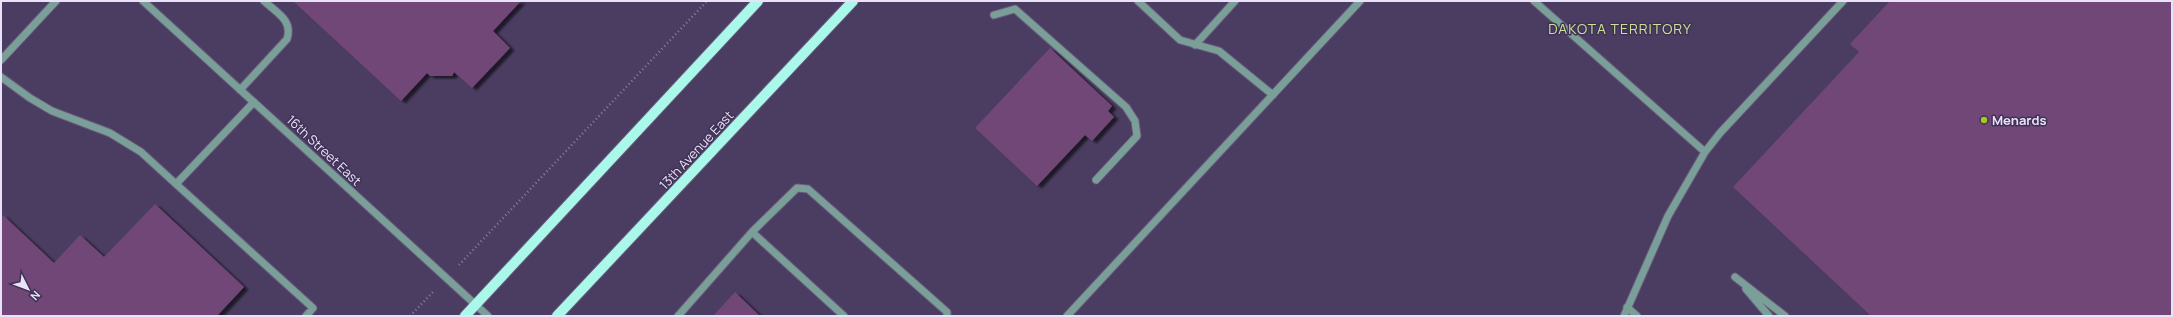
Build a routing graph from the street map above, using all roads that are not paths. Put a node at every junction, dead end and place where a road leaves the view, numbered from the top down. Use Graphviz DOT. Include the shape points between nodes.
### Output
graph roads {
  1 [pos="56,1"];
  2 [pos="143,1"];
  3 [pos="264,1"];
  4 [pos="758,1"];
  5 [pos="853,1"];
  6 [pos="1138,1"];
  7 [pos="1234,1"];
  8 [pos="1360,1"];
  9 [pos="1534,1"];
  10 [pos="1843,1"];
  11 [pos="994,15"];
  12 [pos="1195,45"];
  13 [pos="1,60"];
  14 [pos="1,77"];
  15 [pos="240,90"];
  16 [pos="1273,95"];
  17 [pos="254,102"];
  18 [pos="1705,152"];
  19 [pos="1096,180"];
  20 [pos="176,184"];
  21 [pos="752,232"];
  22 [pos="475,305"];
  23 [pos="1627,307"];
  24 [pos="306,316"];
  25 [pos="465,316"];
  26 [pos="488,316"];
  27 [pos="558,316"];
  28 [pos="678,316"];
  29 [pos="844,316"];
  30 [pos="947,316"];
  31 [pos="1067,316"];
  32 [pos="1624,316"];
  33 [pos="1637,316"];
  34 [pos="1769,316"];
  35 [pos="1785,316"];
  1 -- 13 [label="street"];
  2 -- 15 [label="street, 16th Street East"];
  3 -- 15 [label="street" via="288,23 290,31 287,40"];
  4 -- 22 [label="main road"];
  5 -- 27 [label="main road, 13th Avenue East"];
  6 -- 12 [label="street" via="1180,40"];
  7 -- 12 [label="street"];
  8 -- 16 [label="street"];
  9 -- 18 [label="street"];
  10 -- 18 [label="street"];
  11 -- 19 [label="street" via="1015,9 1126,107 1135,121 1137,136"];
  12 -- 16 [label="street" via="1219,51"];
  14 -- 20 [label="street" via="52,111 110,133 141,152"];
  15 -- 17 [label="street, 16th Street East"];
  16 -- 31 [label="street"];
  17 -- 20 [label="street"];
  17 -- 22 [label="street, 16th Street East"];
  18 -- 23 [label="street" via="1668,216"];
  20 -- 24 [label="street" via="313,308"];
  21 -- 28 [label="street"];
  21 -- 29 [label="street"];
  21 -- 30 [label="street" via="797,188 808,189 947,312"];
  22 -- 25 [label="main road"];
  22 -- 26 [label="street, 16th Street East"];
  23 -- 32 [label="street"];
  23 -- 33 [label="street"];
  34 -- 35 [label="street" via="1735,277"];
}
